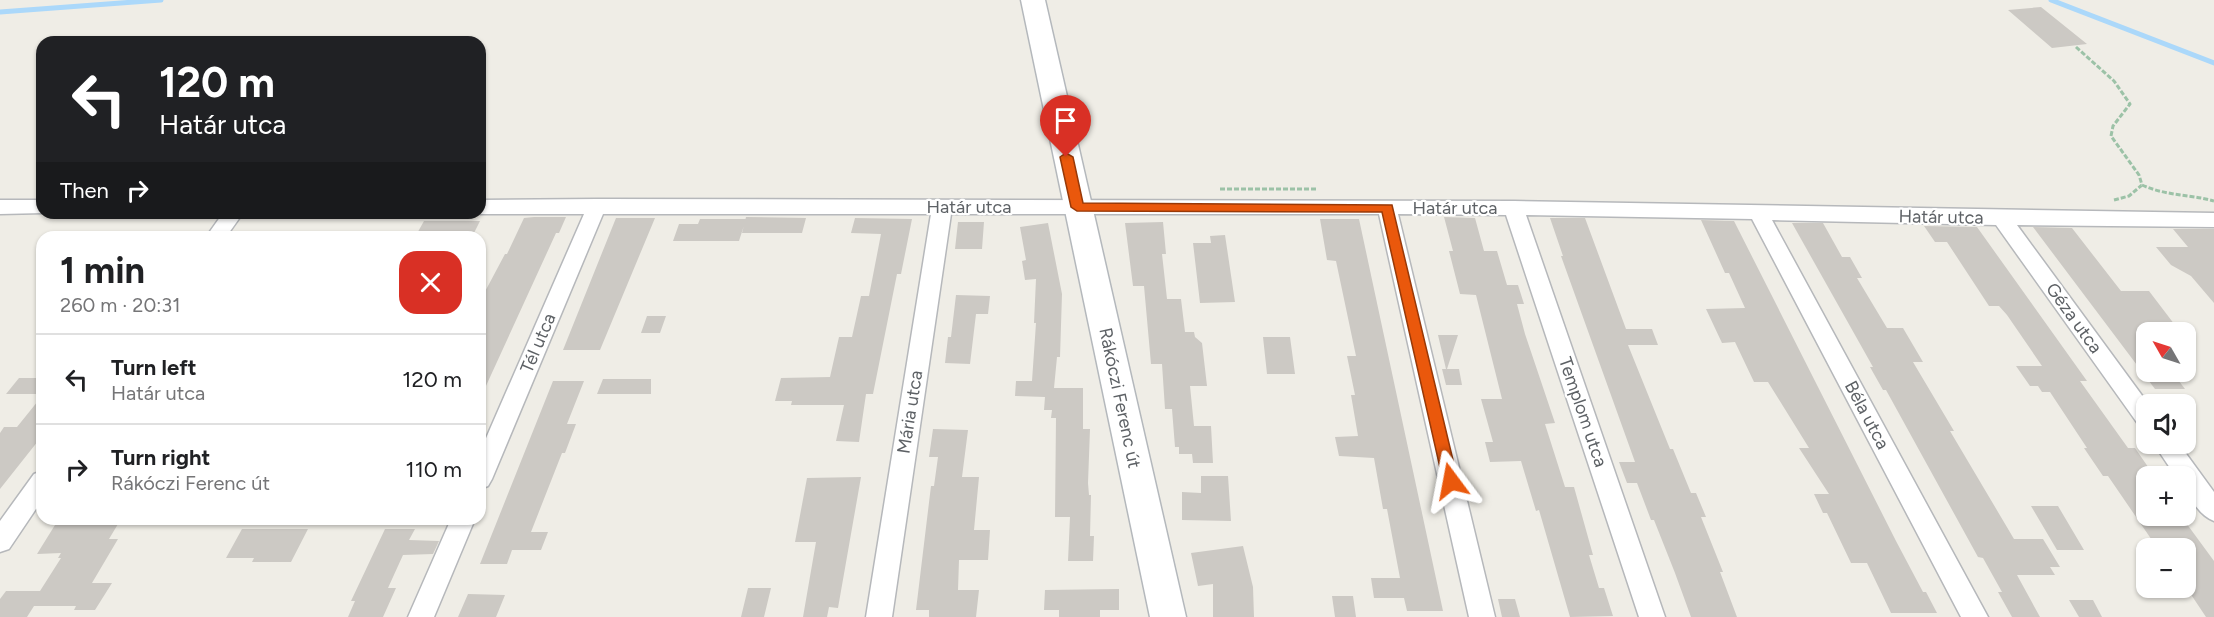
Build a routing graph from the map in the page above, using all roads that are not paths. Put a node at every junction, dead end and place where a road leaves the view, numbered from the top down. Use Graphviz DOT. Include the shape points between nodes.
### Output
graph roads {
  1 [pos="1033,0"];
  2 [pos="1074,194"];
  3 [pos="597,206"];
  4 [pos="942,206"];
  5 [pos="0,207"];
  6 [pos="36,207"];
  7 [pos="486,207"];
  8 [pos="1387,208"];
  9 [pos="1514,208"];
  10 [pos="1758,212"];
  11 [pos="2002,218"];
  12 [pos="2214,220"];
  13 [pos="2136,404"];
  14 [pos="2173,454"];
  15 [pos="486,465"];
  16 [pos="36,490"];
  17 [pos="2214,511"];
  18 [pos="460,525"];
  19 [pos="0,541"];
  20 [pos="421,617"];
  21 [pos="879,617"];
  22 [pos="1168,617"];
  23 [pos="1482,617"];
  24 [pos="1652,617"];
  25 [pos="1975,617"];
  1 -- 2 [label="street, Rákóczi Ferenc út"];
  2 -- 4 [label="street, Határ utca"];
  2 -- 8 [label="street, Határ utca"];
  2 -- 22 [label="street, Rákóczi Ferenc út"];
  3 -- 4 [label="street, Határ utca"];
  3 -- 7 [label="street, Határ utca"];
  3 -- 15 [label="street, Tél utca"];
  4 -- 21 [label="street, Mária utca"];
  5 -- 6 [label="street"];
  8 -- 9 [label="street, Határ utca"];
  8 -- 23 [label="street"];
  9 -- 10 [label="street, Határ utca"];
  9 -- 24 [label="street, Templom utca"];
  10 -- 11 [label="street, Határ utca"];
  10 -- 25 [label="street, Béla utca"];
  11 -- 12 [label="street, Határ utca"];
  11 -- 13 [label="street, Géza utca"];
  14 -- 17 [label="street"];
  16 -- 19 [label="street"];
  18 -- 20 [label="street"];
}
